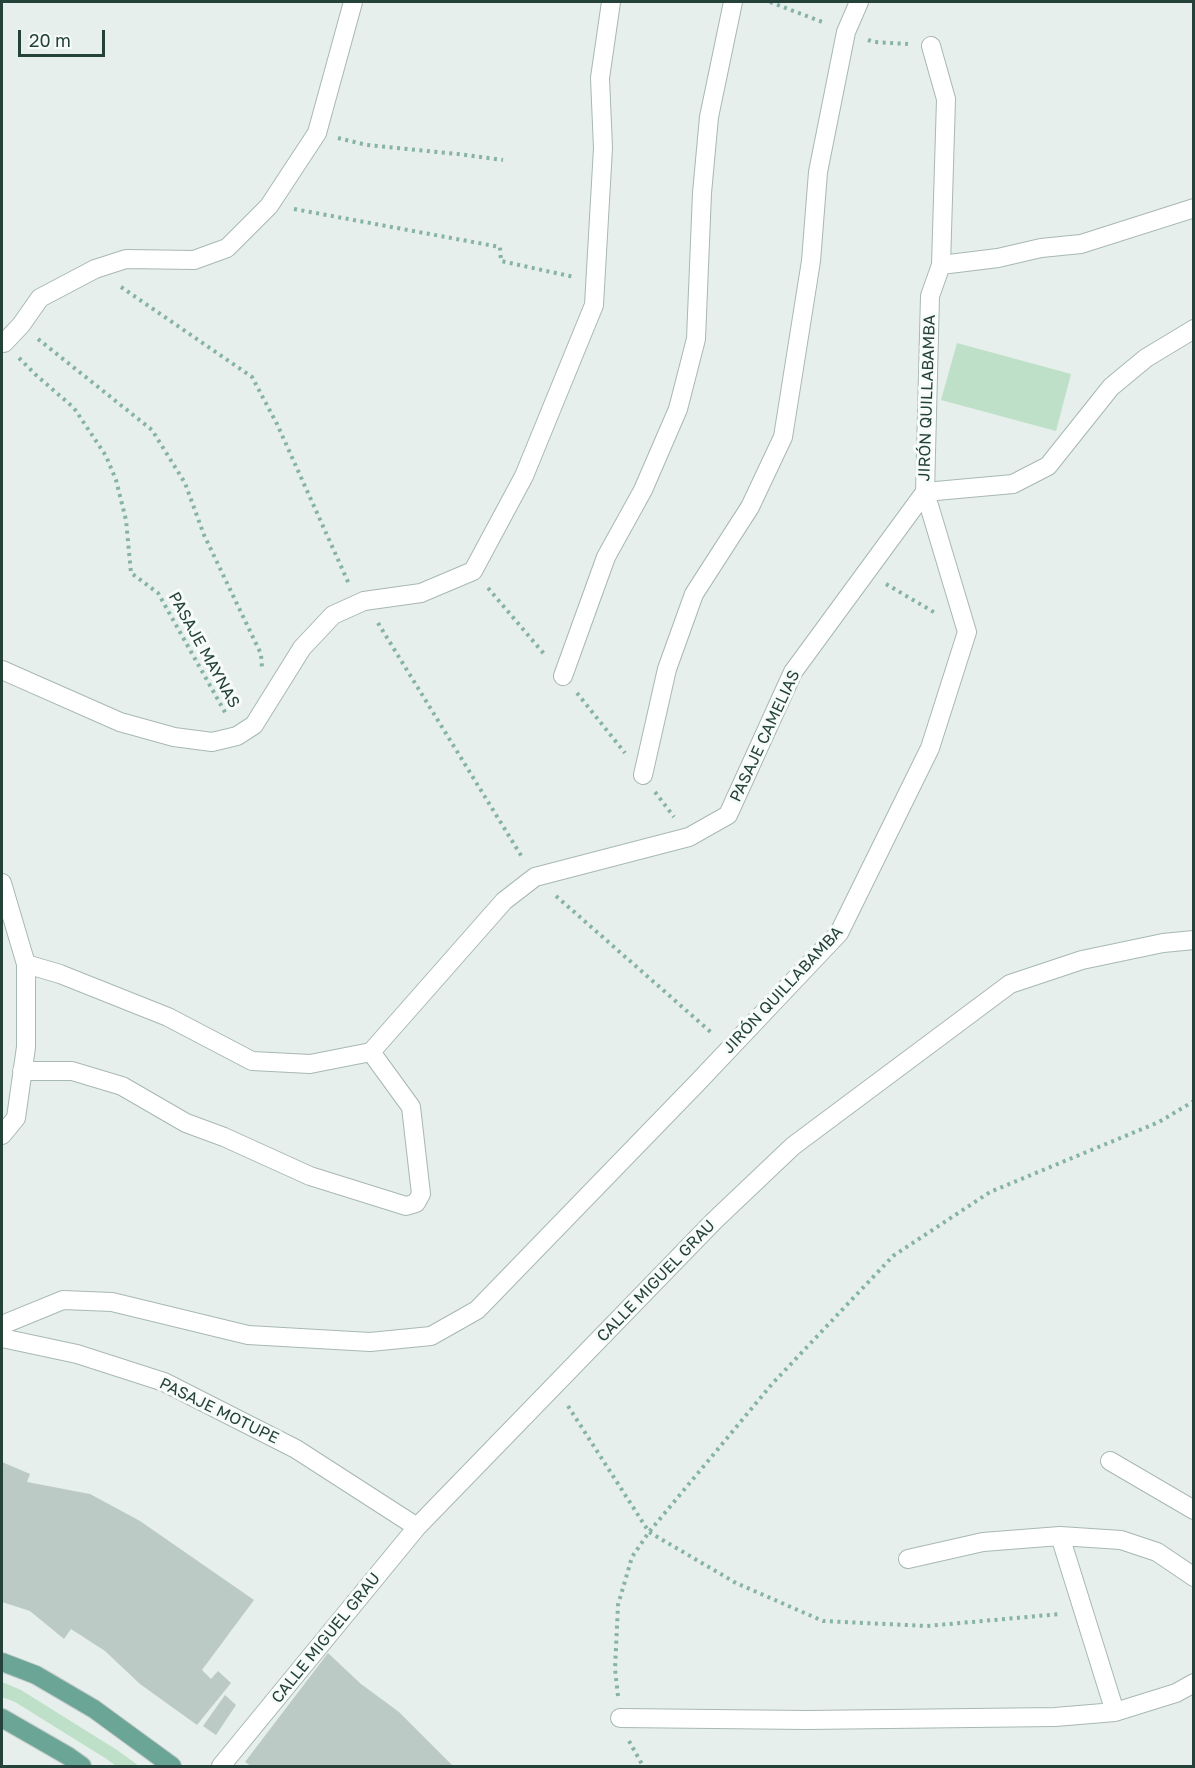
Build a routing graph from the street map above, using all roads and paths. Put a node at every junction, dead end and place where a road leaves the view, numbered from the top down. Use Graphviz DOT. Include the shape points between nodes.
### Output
graph roads {
  1 [pos="353,2"];
  2 [pos="611,2"];
  3 [pos="733,2"];
  4 [pos="859,2"];
  5 [pos="931,46"];
  6 [pos="317,134"];
  7 [pos="503,160"];
  8 [pos="268,206"];
  9 [pos="1194,208"];
  10 [pos="941,265"];
  11 [pos="96,269"];
  12 [pos="596,281"];
  13 [pos="21,326"];
  14 [pos="1194,329"];
  15 [pos="3,343"];
  16 [pos="924,492"];
  17 [pos="473,571"];
  18 [pos="865,572"];
  19 [pos="364,601"];
  20 [pos="967,632"];
  21 [pos="2,670"];
  22 [pos="563,676"];
  23 [pos="266,707"];
  24 [pos="237,736"];
  25 [pos="642,775"];
  26 [pos="689,837"];
  27 [pos="535,877"];
  28 [pos="2,883"];
  29 [pos="1194,940"];
  30 [pos="26,964"];
  31 [pos="729,1048"];
  32 [pos="371,1052"];
  33 [pos="22,1071"];
  34 [pos="1194,1101"];
  35 [pos="2,1135"];
  36 [pos="2,1325"];
  37 [pos="2,1338"];
  38 [pos="555,1385"];
  39 [pos="1110,1461"];
  40 [pos="1194,1510"];
  41 [pos="417,1527"];
  42 [pos="649,1532"];
  43 [pos="1060,1536"];
  44 [pos="908,1559"];
  45 [pos="1194,1577"];
  46 [pos="1084,1612"];
  47 [pos="2,1662"];
  48 [pos="1194,1683"];
  49 [pos="1115,1712"];
  50 [pos="2,1718"];
  51 [pos="620,1718"];
  52 [pos="82,1767"];
  53 [pos="172,1767"];
  54 [pos="221,1767"];
  55 [pos="643,1767"];
  1 -- 6 [label="street"];
  2 -- 12 [label="street" via="600,78 603,148"];
  3 -- 22 [label="street" via="709,117 696,339 681,399 644,490 606,557"];
  4 -- 25 [label="street" via="846,32 818,172 811,261 783,437 750,507 694,594 667,669"];
  5 -- 10 [label="street, JIRÓN QUILLABAMBA" via="946,99"];
  6 -- 7 [label="path" via="367,145"];
  6 -- 8 [label="street"];
  8 -- 11 [label="street" via="227,248 194,260 126,259"];
  8 -- 12 [label="path" via="500,247 501,261"];
  9 -- 10 [label="street" via="1081,244"];
  10 -- 16 [label="street, JIRÓN QUILLABAMBA" via="930,296"];
  11 -- 13 [label="street" via="40,298"];
  11 -- 19 [label="path" via="252,377 351,590"];
  12 -- 17 [label="street" via="594,305 524,476"];
  13 -- 15 [label="street"];
  13 -- 23 [label="path" via="152,430 185,483 204,535 261,654"];
  14 -- 16 [label="street" via="1146,358 1111,387 1048,466 1013,484"];
  15 -- 24 [label="path, PASAJE MAYNAS" via="74,408 106,456 126,520 131,573 158,593"];
  16 -- 18 [label="street, PASAJE CAMELIAS"];
  16 -- 20 [label="street, JIRÓN QUILLABAMBA"];
  17 -- 19 [label="street" via="421,593"];
  17 -- 22 [label="path"];
  18 -- 20 [label="path"];
  18 -- 26 [label="street, PASAJE CAMELIAS" via="793,672 728,815"];
  19 -- 23 [label="street" via="333,615 302,648"];
  19 -- 27 [label="path"];
  20 -- 31 [label="street, JIRÓN QUILLABAMBA" via="930,748 839,933"];
  21 -- 24 [label="street" via="131,725 174,737 212,741"];
  22 -- 25 [label="path"];
  23 -- 24 [label="street" via="254,725"];
  25 -- 26 [label="path"];
  26 -- 27 [label="street, PASAJE CAMELIAS"];
  27 -- 31 [label="path"];
  27 -- 32 [label="street" via="504,901"];
  28 -- 30 [label="street"];
  29 -- 38 [label="street, CALLE MIGUEL GRAU" via="1082,960 1010,984 793,1146 714,1221"];
  30 -- 32 [label="street" via="168,1017 252,1061 310,1064"];
  30 -- 33 [label="street" via="26,1047"];
  31 -- 36 [label="street, JIRÓN QUILLABAMBA" via="477,1310 431,1336 370,1342 248,1335 112,1302 63,1300"];
  32 -- 33 [label="street" via="411,1107 421,1194 416,1203 406,1206 310,1176 186,1123 122,1086 72,1071"];
  33 -- 35 [label="street" via="16,1118"];
  34 -- 42 [label="path" via="1159,1122 990,1192 893,1256 772,1384"];
  37 -- 41 [label="street, PASAJE MOTUPE" via="76,1354 164,1382 296,1449"];
  38 -- 41 [label="street, CALLE MIGUEL GRAU"];
  38 -- 42 [label="path"];
  39 -- 40 [label="street"];
  41 -- 54 [label="street, CALLE MIGUEL GRAU"];
  42 -- 46 [label="path" via="736,1583 824,1621 927,1626"];
  42 -- 51 [label="path" via="632,1557 618,1605 615,1669"];
  43 -- 44 [label="street" via="983,1542"];
  43 -- 45 [label="street" via="1121,1540 1156,1552"];
  43 -- 46 [label="street"];
  46 -- 49 [label="street"];
  47 -- 53 [label="main road" via="36,1675 94,1708"];
  48 -- 49 [label="street" via="1176,1693"];
  49 -- 51 [label="street" via="1055,1717"];
  50 -- 52 [label="main road"];
  51 -- 55 [label="path"];
}
